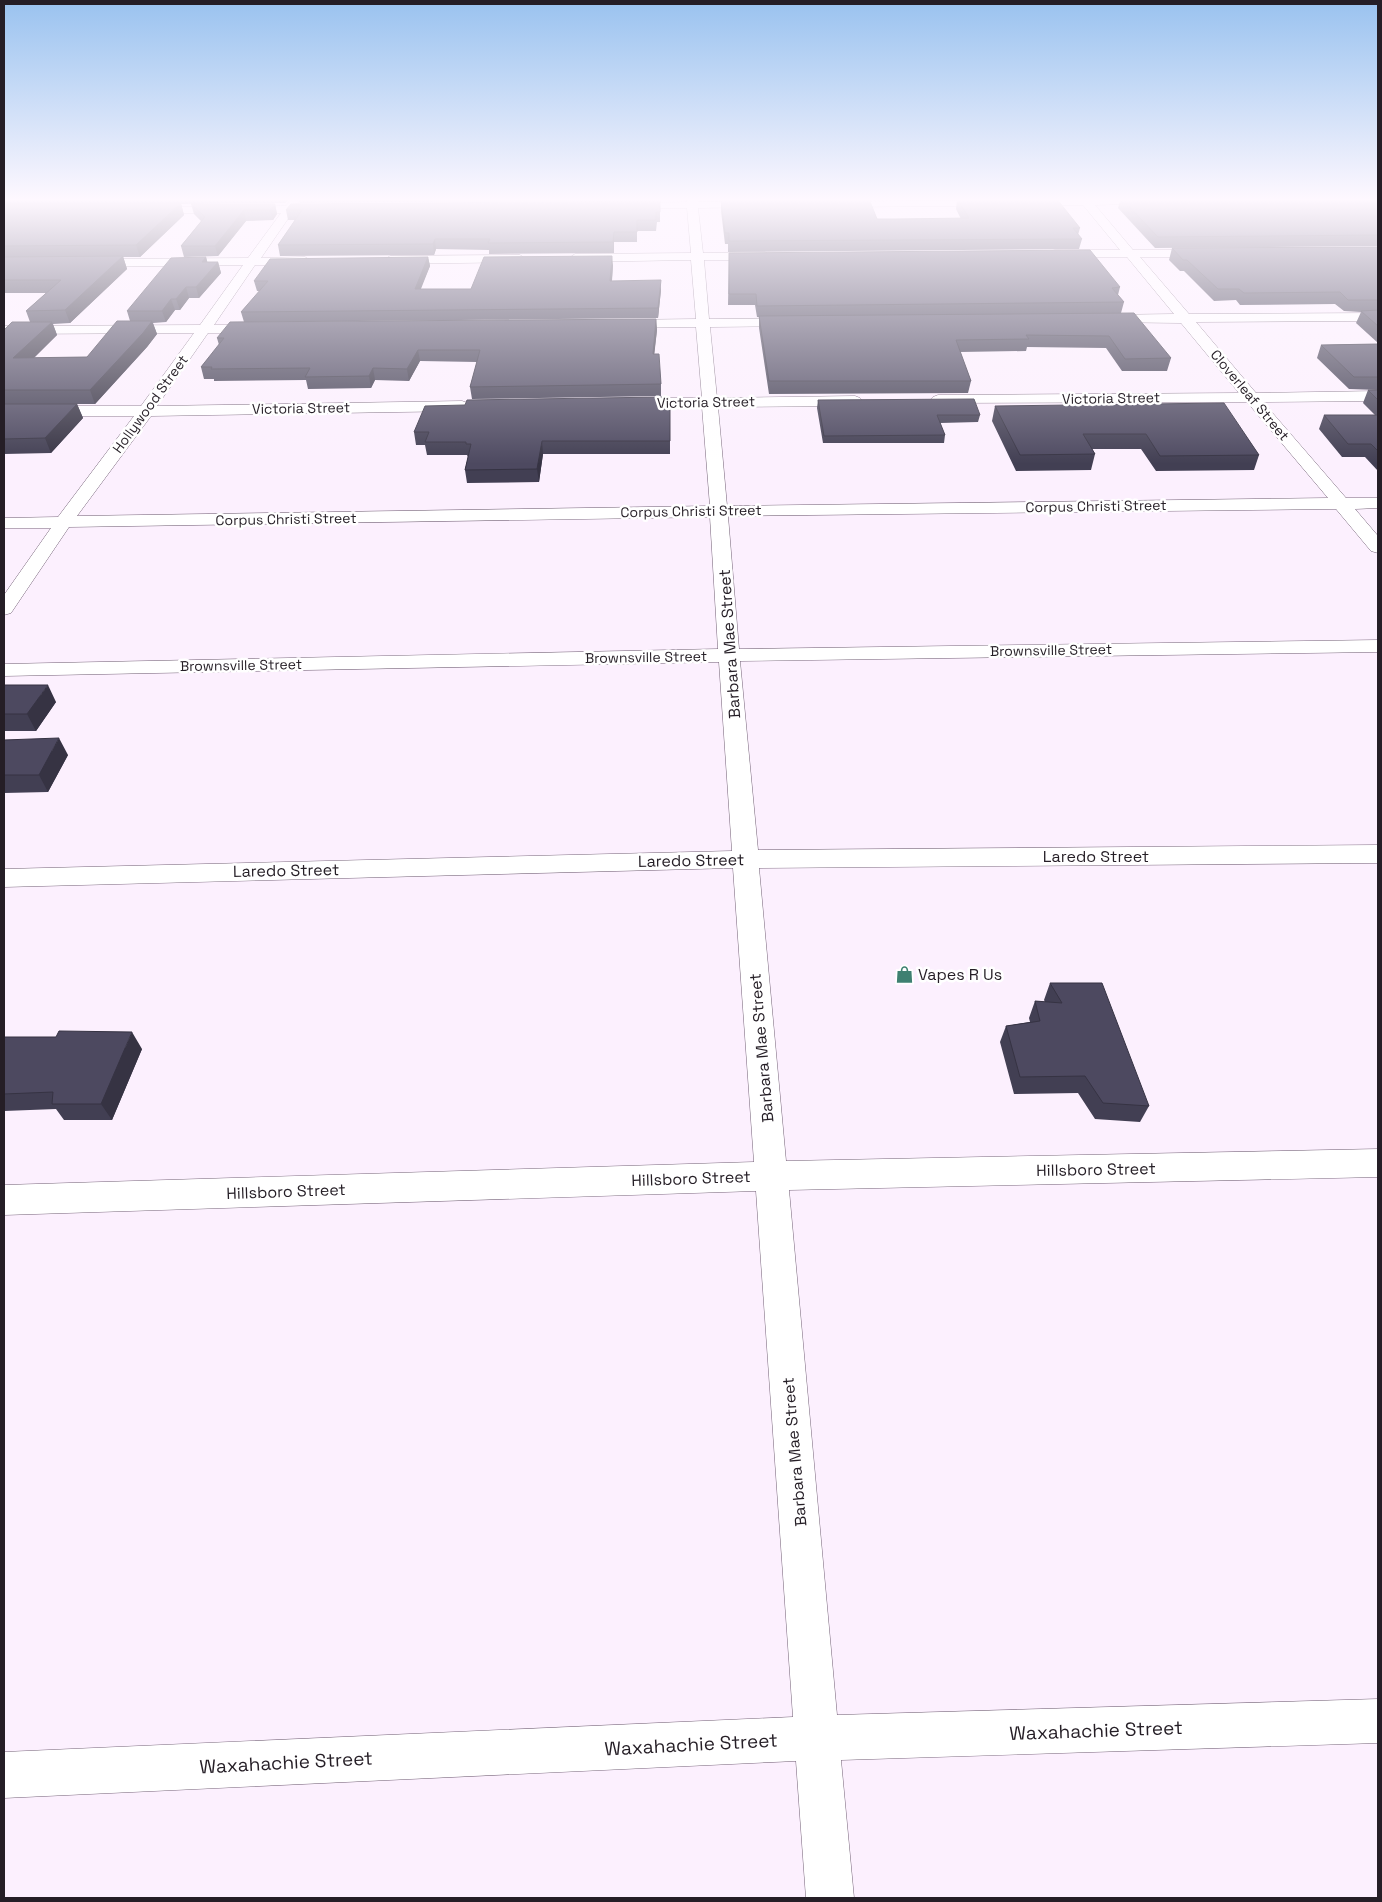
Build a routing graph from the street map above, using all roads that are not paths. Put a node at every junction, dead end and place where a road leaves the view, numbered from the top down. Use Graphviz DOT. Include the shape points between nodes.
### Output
graph roads {
  1 [pos="233,287"];
  2 [pos="700,287"];
  3 [pos="1158,287"];
  4 [pos="1378,317"];
  5 [pos="1186,319"];
  6 [pos="1087,320"];
  7 [pos="811,322"];
  8 [pos="703,323"];
  9 [pos="603,324"];
  10 [pos="273,328"];
  11 [pos="203,329"];
  12 [pos="4,330"];
  13 [pos="1252,396"];
  14 [pos="1378,396"];
  15 [pos="867,400"];
  16 [pos="926,400"];
  17 [pos="709,402"];
  18 [pos="610,404"];
  19 [pos="482,406"];
  20 [pos="4,411"];
  21 [pos="146,411"];
  22 [pos="1340,503"];
  23 [pos="1378,503"];
  24 [pos="719,511"];
  25 [pos="4,523"];
  26 [pos="63,523"];
  27 [pos="1378,547"];
  28 [pos="4,609"];
  29 [pos="1378,646"];
  30 [pos="728,655"];
  31 [pos="4,670"];
  32 [pos="1378,854"];
  33 [pos="746,859"];
  34 [pos="4,878"];
  35 [pos="1378,1163"];
  36 [pos="772,1176"];
  37 [pos="4,1200"];
  38 [pos="1378,1721"];
  39 [pos="817,1738"];
  40 [pos="4,1775"];
  41 [pos="830,1898"];
  1 -- 11 [label="street, Hollywood Street"];
  2 -- 8 [label="street, Barbara Mae Street"];
  3 -- 5 [label="street, Cloverleaf Street"];
  4 -- 5 [label="street"];
  5 -- 6 [label="street"];
  5 -- 13 [label="street, Cloverleaf Street"];
  7 -- 8 [label="street"];
  8 -- 9 [label="street"];
  8 -- 17 [label="street, Barbara Mae Street"];
  10 -- 11 [label="street"];
  11 -- 12 [label="street"];
  11 -- 21 [label="street, Hollywood Street"];
  13 -- 14 [label="street, Victoria Street"];
  13 -- 16 [label="street, Victoria Street"];
  13 -- 22 [label="street, Cloverleaf Street"];
  15 -- 17 [label="street, Victoria Street"];
  17 -- 18 [label="street, Victoria Street"];
  17 -- 24 [label="street, Barbara Mae Street"];
  19 -- 21 [label="street, Victoria Street"];
  20 -- 21 [label="street, Victoria Street"];
  21 -- 26 [label="street, Hollywood Street"];
  22 -- 23 [label="street, Corpus Christi Street"];
  22 -- 24 [label="street, Corpus Christi Street"];
  22 -- 27 [label="street, Cloverleaf Street"];
  24 -- 26 [label="street, Corpus Christi Street"];
  24 -- 30 [label="street, Barbara Mae Street"];
  25 -- 26 [label="street, Corpus Christi Street"];
  26 -- 28 [label="street, Hollywood Street"];
  29 -- 30 [label="street, Brownsville Street"];
  30 -- 31 [label="street, Brownsville Street"];
  30 -- 33 [label="street, Barbara Mae Street"];
  32 -- 33 [label="street, Laredo Street"];
  33 -- 34 [label="street, Laredo Street"];
  33 -- 36 [label="street, Barbara Mae Street"];
  35 -- 36 [label="street, Hillsboro Street"];
  36 -- 37 [label="street, Hillsboro Street"];
  36 -- 39 [label="street, Barbara Mae Street"];
  38 -- 39 [label="street, Waxahachie Street"];
  39 -- 40 [label="street, Waxahachie Street"];
  39 -- 41 [label="street, Barbara Mae Street"];
}
